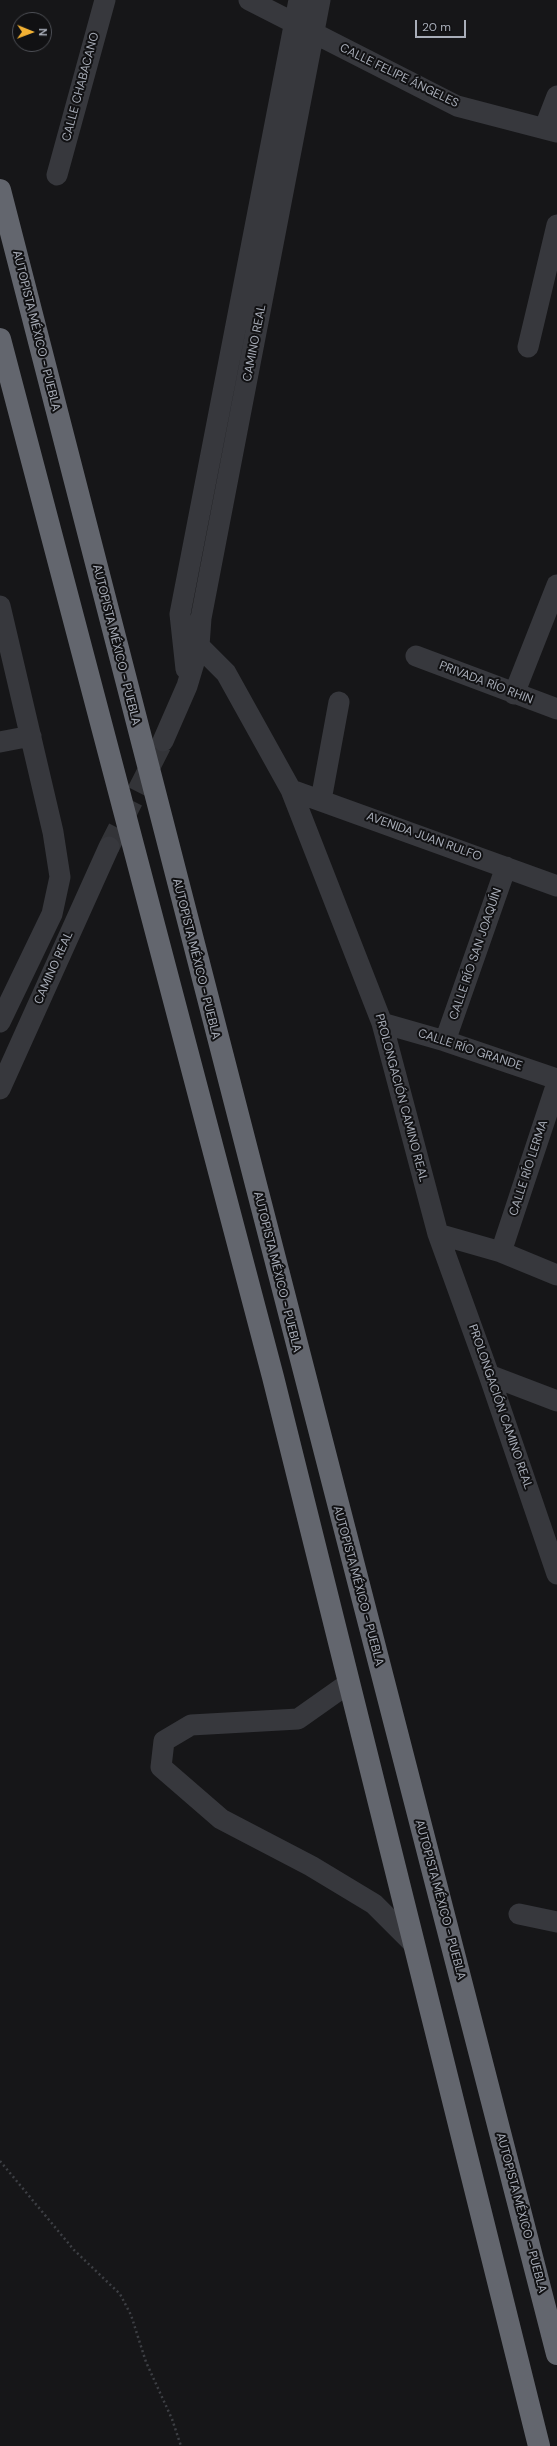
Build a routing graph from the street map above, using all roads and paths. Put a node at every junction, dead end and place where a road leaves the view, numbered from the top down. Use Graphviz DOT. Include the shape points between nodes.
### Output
graph roads {
  1 [pos="105,0"];
  2 [pos="248,0"];
  3 [pos="299,0"];
  4 [pos="320,0"];
  5 [pos="294,24"];
  6 [pos="314,33"];
  7 [pos="557,96"];
  8 [pos="551,129"];
  9 [pos="57,175"];
  10 [pos="0,190"];
  11 [pos="557,225"];
  12 [pos="237,316"];
  13 [pos="259,323"];
  14 [pos="0,339"];
  15 [pos="528,348"];
  16 [pos="195,533"];
  17 [pos="217,538"];
  18 [pos="557,585"];
  19 [pos="0,606"];
  20 [pos="192,644"];
  21 [pos="416,656"];
  22 [pos="514,694"];
  23 [pos="339,702"];
  24 [pos="557,709"];
  25 [pos="32,736"];
  26 [pos="163,741"];
  27 [pos="0,742"];
  28 [pos="291,790"];
  29 [pos="321,800"];
  30 [pos="109,847"];
  31 [pos="506,867"];
  32 [pos="555,879"];
  33 [pos="0,1022"];
  34 [pos="382,1023"];
  35 [pos="445,1040"];
  36 [pos="557,1079"];
  37 [pos="557,1083"];
  38 [pos="0,1088"];
  39 [pos="438,1234"];
  40 [pos="501,1252"];
  41 [pos="557,1274"];
  42 [pos="489,1375"];
  43 [pos="557,1401"];
  44 [pos="557,1574"];
  45 [pos="349,1683"];
  46 [pos="519,1914"];
  47 [pos="557,1922"];
  48 [pos="414,1944"];
  49 [pos="0,2161"];
  50 [pos="557,2354"];
  51 [pos="181,2446"];
  52 [pos="539,2446"];
  1 -- 9 [label="street, CALLE CHABACANO"];
  2 -- 5 [label="street, CALLE FELIPE ÁNGELES"];
  3 -- 5 [label="street, CAMINO REAL"];
  4 -- 6 [label="street, CAMINO REAL"];
  5 -- 6 [label="street, CALLE FELIPE ÁNGELES"];
  5 -- 12 [label="street, CAMINO REAL"];
  6 -- 8 [label="street, CALLE FELIPE ÁNGELES" via="457,106"];
  6 -- 13 [label="street, CAMINO REAL"];
  7 -- 8 [label="street"];
  10 -- 50 [label="highway, AUTOPISTA MÉXICO - PUEBLA" via="142,750"];
  11 -- 15 [label="street"];
  12 -- 13 [label="street"];
  12 -- 16 [label="street, CAMINO REAL"];
  13 -- 17 [label="street, CAMINO REAL"];
  14 -- 45 [label="highway" via="273,1377"];
  16 -- 17 [label="street"];
  16 -- 20 [label="street, CAMINO REAL" via="180,614"];
  17 -- 20 [label="street, CAMINO REAL" via="201,618"];
  18 -- 22 [label="street"];
  19 -- 25 [label="street"];
  20 -- 26 [label="street, CAMINO REAL" via="187,686"];
  20 -- 28 [label="street, PROLONGACIÓN CAMINO REAL" via="226,673"];
  21 -- 22 [label="street, PRIVADA RÍO RHIN"];
  22 -- 24 [label="street, PRIVADA RÍO RHIN"];
  23 -- 29 [label="street"];
  25 -- 27 [label="street"];
  25 -- 33 [label="street" via="60,877 52,914"];
  28 -- 29 [label="street, AVENIDA JUAN RULFO"];
  28 -- 34 [label="street, PROLONGACIÓN CAMINO REAL"];
  29 -- 31 [label="street, AVENIDA JUAN RULFO"];
  30 -- 38 [label="street, CAMINO REAL"];
  31 -- 32 [label="street, AVENIDA JUAN RULFO"];
  31 -- 35 [label="street, CALLE RÍO SAN JOAQUÍN"];
  34 -- 35 [label="street, CALLE RÍO GRANDE"];
  34 -- 39 [label="street, PROLONGACIÓN CAMINO REAL"];
  35 -- 36 [label="street, CALLE RÍO GRANDE"];
  37 -- 40 [label="street, CALLE RÍO LERMA"];
  39 -- 40 [label="street"];
  39 -- 42 [label="street, PROLONGACIÓN CAMINO REAL"];
  40 -- 41 [label="street"];
  42 -- 43 [label="street"];
  42 -- 44 [label="street, PROLONGACIÓN CAMINO REAL"];
  45 -- 48 [label="highway"];
  45 -- 48 [label="street" via="298,1719 191,1725 164,1741 161,1767 222,1819 311,1866 374,1904"];
  46 -- 47 [label="street"];
  48 -- 52 [label="highway"];
  49 -- 51 [label="path" via="74,2250 120,2294 131,2315 146,2362 172,2419"];
}
